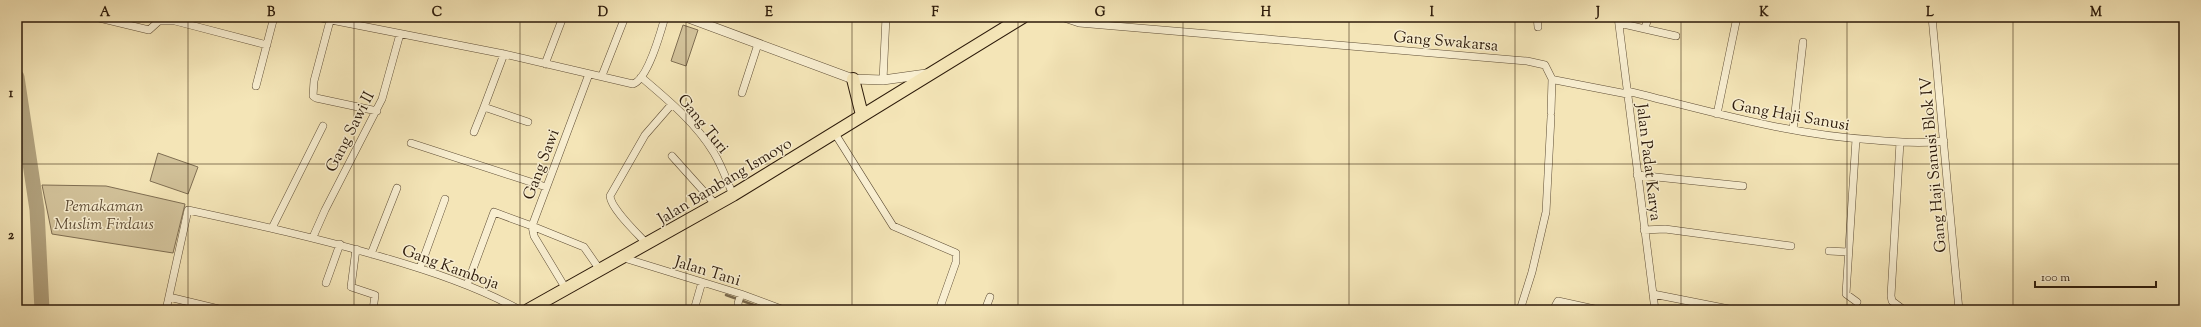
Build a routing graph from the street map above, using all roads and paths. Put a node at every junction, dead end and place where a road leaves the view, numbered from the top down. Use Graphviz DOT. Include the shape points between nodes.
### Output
graph roads {
  1 [pos="96,17"];
  2 [pos="274,17"];
  3 [pos="316,17"];
  4 [pos="563,17"];
  5 [pos="625,17"];
  6 [pos="665,17"];
  7 [pos="686,17"];
  8 [pos="886,17"];
  9 [pos="1022,17"];
  10 [pos="1061,17"];
  11 [pos="1537,17"];
  12 [pos="1648,17"];
  13 [pos="1737,17"];
  14 [pos="1932,17"];
  15 [pos="331,19"];
  16 [pos="182,20"];
  17 [pos="1621,22"];
  18 [pos="1538,27"];
  19 [pos="1645,29"];
  20 [pos="400,34"];
  21 [pos="1676,36"];
  22 [pos="1802,42"];
  23 [pos="758,44"];
  24 [pos="267,45"];
  25 [pos="504,54"];
  26 [pos="545,64"];
  27 [pos="603,73"];
  28 [pos="933,73"];
  29 [pos="589,74"];
  30 [pos="641,77"];
  31 [pos="853,79"];
  32 [pos="1552,79"];
  33 [pos="884,80"];
  34 [pos="256,86"];
  35 [pos="1628,92"];
  36 [pos="742,93"];
  37 [pos="672,104"];
  38 [pos="484,107"];
  39 [pos="377,111"];
  40 [pos="1717,114"];
  41 [pos="862,115"];
  42 [pos="528,122"];
  43 [pos="323,126"];
  44 [pos="1793,130"];
  45 [pos="474,132"];
  46 [pos="834,132"];
  47 [pos="1856,139"];
  48 [pos="1944,141"];
  49 [pos="1900,142"];
  50 [pos="411,143"];
  51 [pos="672,156"];
  52 [pos="1640,176"];
  53 [pos="1743,186"];
  54 [pos="546,187"];
  55 [pos="397,188"];
  56 [pos="733,195"];
  57 [pos="445,199"];
  58 [pos="716,205"];
  59 [pos="532,226"];
  60 [pos="272,228"];
  61 [pos="1648,229"];
  62 [pos="313,237"];
  63 [pos="340,244"];
  64 [pos="647,244"];
  65 [pos="1791,246"];
  66 [pos="356,249"];
  67 [pos="1829,251"];
  68 [pos="1848,252"];
  69 [pos="371,254"];
  70 [pos="628,259"];
  71 [pos="420,268"];
  72 [pos="600,270"];
  73 [pos="702,282"];
  74 [pos="326,283"];
  75 [pos="468,285"];
  76 [pos="566,289"];
  77 [pos="1657,295"];
  78 [pos="169,297"];
  79 [pos="990,297"];
  80 [pos="739,301"];
  81 [pos="1857,302"];
  82 [pos="166,310"];
  83 [pos="223,310"];
  84 [pos="373,310"];
  85 [pos="520,310"];
  86 [pos="528,310"];
  87 [pos="694,310"];
  88 [pos="784,310"];
  89 [pos="938,310"];
  90 [pos="986,310"];
  91 [pos="1520,310"];
  92 [pos="1553,310"];
  93 [pos="1599,310"];
  94 [pos="1655,310"];
  95 [pos="1734,310"];
  96 [pos="1904,310"];
  97 [pos="1959,310"];
  1 -- 16 [label="street" via="149,30 160,21"];
  2 -- 24 [label="street"];
  3 -- 15 [label="street"];
  4 -- 26 [label="street"];
  5 -- 27 [label="street"];
  6 -- 30 [label="street" via="655,50"];
  7 -- 23 [label="street"];
  8 -- 33 [label="street"];
  9 -- 28 [label="main road, Jalan Bambang Ismoyo"];
  10 -- 32 [label="street, Gang Swakarsa" via="1078,23 1526,61 1546,65"];
  11 -- 18 [label="street"];
  12 -- 19 [label="street"];
  13 -- 40 [label="street"];
  14 -- 48 [label="street, Gang Haji Sanusi Blok IV"];
  15 -- 20 [label="street"];
  15 -- 39 [label="street" via="312,96"];
  16 -- 24 [label="street"];
  17 -- 19 [label="street"];
  17 -- 35 [label="street, Jalan Padat Karya"];
  19 -- 21 [label="street"];
  20 -- 25 [label="street"];
  20 -- 39 [label="street, Gang Sawi II" via="387,85"];
  22 -- 44 [label="street"];
  23 -- 31 [label="street"];
  23 -- 36 [label="street"];
  24 -- 34 [label="street"];
  25 -- 26 [label="street"];
  25 -- 38 [label="street"];
  26 -- 29 [label="street"];
  28 -- 33 [label="street"];
  28 -- 41 [label="main road, Jalan Bambang Ismoyo"];
  29 -- 30 [label="street" via="630,84 636,83"];
  29 -- 54 [label="street, Gang Sawi"];
  30 -- 37 [label="street, Gang Turi"];
  31 -- 33 [label="street"];
  31 -- 41 [label="main road"];
  32 -- 35 [label="street"];
  32 -- 91 [label="street" via="1546,212"];
  35 -- 40 [label="street, Gang Haji Sanusi"];
  35 -- 52 [label="street, Jalan Padat Karya"];
  37 -- 56 [label="street, Gang Turi" via="714,153"];
  37 -- 64 [label="street" via="645,135 610,196 618,210"];
  38 -- 42 [label="street"];
  38 -- 45 [label="street"];
  39 -- 62 [label="street, Gang Sawi II"];
  40 -- 44 [label="street, Gang Haji Sanusi"];
  41 -- 46 [label="main road, Jalan Bambang Ismoyo"];
  43 -- 60 [label="street"];
  44 -- 47 [label="street, Gang Haji Sanusi"];
  46 -- 56 [label="main road, Jalan Bambang Ismoyo"];
  46 -- 89 [label="street" via="893,226 909,231 957,255"];
  47 -- 49 [label="street, Gang Haji Sanusi"];
  47 -- 68 [label="street"];
  48 -- 49 [label="street, Gang Haji Sanusi"];
  48 -- 97 [label="street, Gang Haji Sanusi Blok IV"];
  49 -- 96 [label="street" via="1891,296 1892,301"];
  50 -- 54 [label="street"];
  51 -- 58 [label="street"];
  52 -- 53 [label="street"];
  52 -- 61 [label="street, Jalan Padat Karya"];
  54 -- 59 [label="street, Gang Sawi"];
  55 -- 69 [label="street"];
  56 -- 58 [label="main road, Jalan Bambang Ismoyo"];
  57 -- 71 [label="street"];
  58 -- 64 [label="main road, Jalan Bambang Ismoyo"];
  59 -- 72 [label="street" via="584,247"];
  59 -- 75 [label="street" via="493,213"];
  59 -- 76 [label="street" via="534,236"];
  60 -- 62 [label="street"];
  60 -- 78 [label="street" via="188,210"];
  61 -- 65 [label="street"];
  61 -- 77 [label="street, Jalan Padat Karya"];
  62 -- 63 [label="street, Gang Kamboja"];
  63 -- 66 [label="street, Gang Kamboja"];
  63 -- 74 [label="street"];
  64 -- 70 [label="main road, Jalan Bambang Ismoyo"];
  66 -- 69 [label="street, Gang Kamboja"];
  66 -- 84 [label="street" via="351,287 375,295"];
  67 -- 68 [label="street"];
  68 -- 81 [label="street" via="1846,294"];
  69 -- 71 [label="street, Gang Kamboja"];
  70 -- 72 [label="main road, Jalan Bambang Ismoyo"];
  70 -- 73 [label="street, Jalan Tani"];
  71 -- 75 [label="street, Gang Kamboja"];
  72 -- 76 [label="main road, Jalan Bambang Ismoyo"];
  73 -- 80 [label="street, Jalan Tani"];
  73 -- 87 [label="street"];
  75 -- 85 [label="street, Gang Kamboja" via="498,297"];
  76 -- 86 [label="main road, Jalan Bambang Ismoyo"];
  77 -- 94 [label="street, Jalan Padat Karya"];
  77 -- 95 [label="street"];
  78 -- 82 [label="street"];
  78 -- 83 [label="street"];
  79 -- 90 [label="street"];
  80 -- 88 [label="street, Jalan Tani"];
  92 -- 93 [label="street" via="1558,301"];
}
